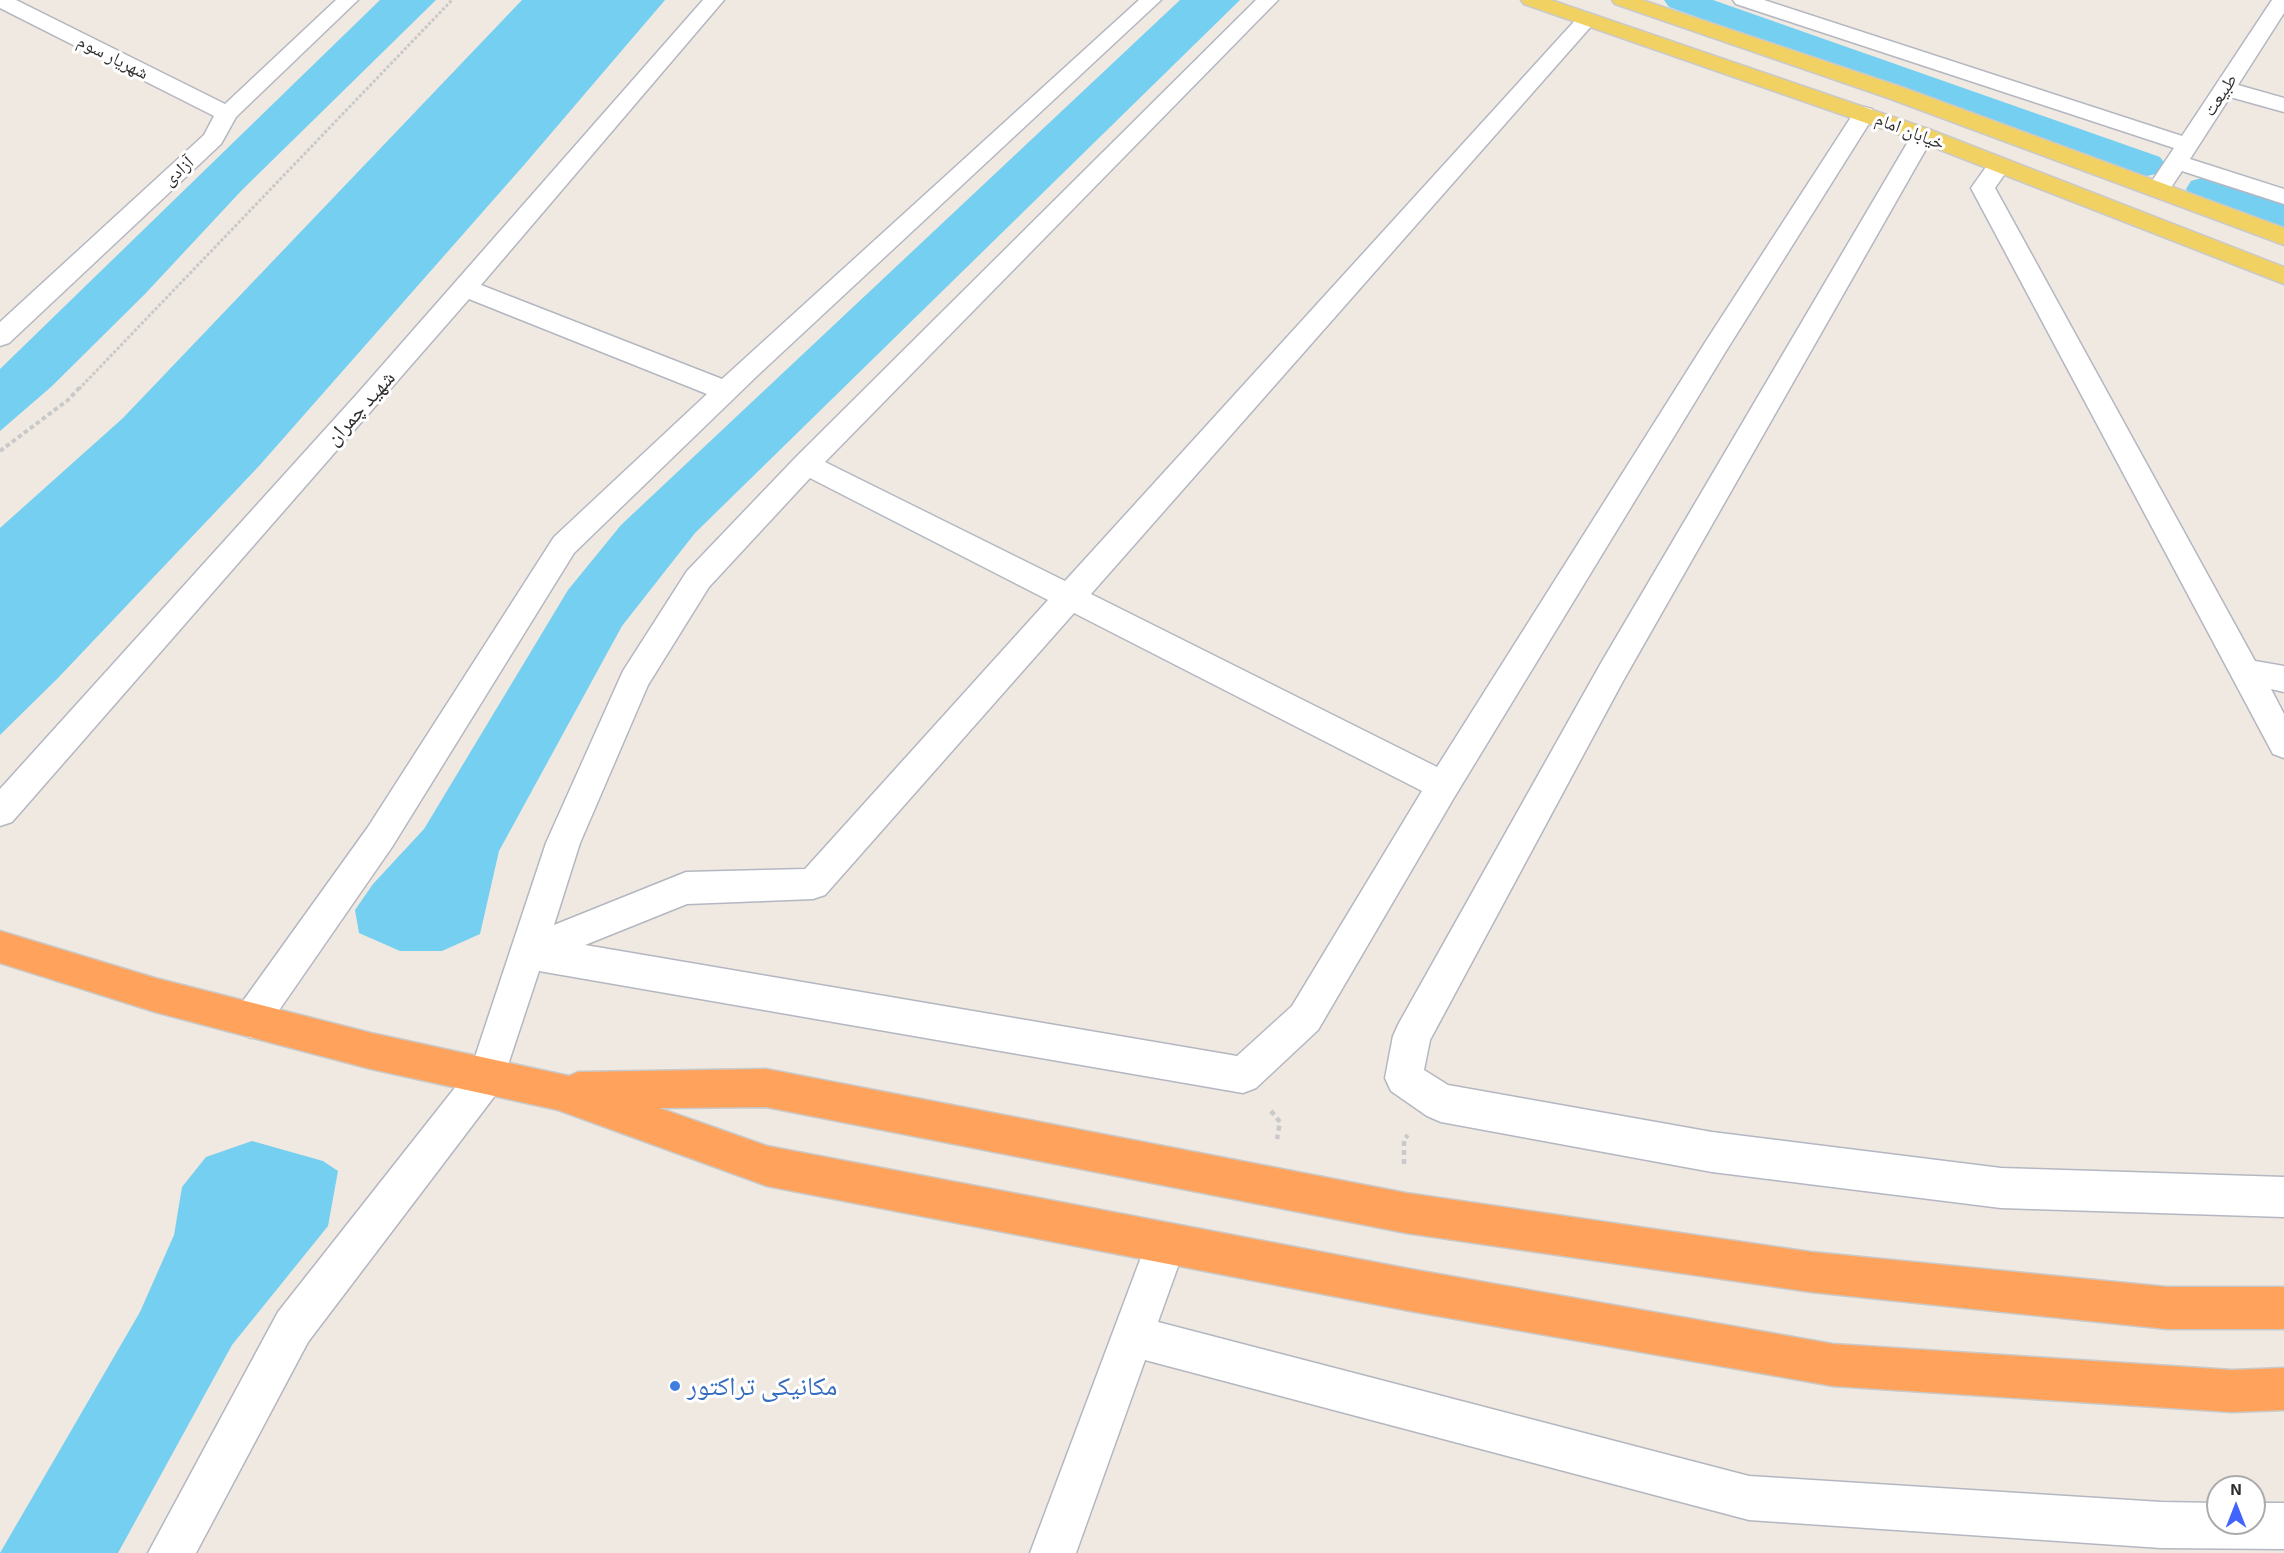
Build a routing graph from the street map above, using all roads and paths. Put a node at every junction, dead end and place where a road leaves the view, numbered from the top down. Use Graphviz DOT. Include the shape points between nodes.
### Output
graph roads {
  1 [pos="0,0"];
  2 [pos="348,0"];
  3 [pos="452,0"];
  4 [pos="714,0"];
  5 [pos="1151,0"];
  6 [pos="1268,0"];
  7 [pos="1531,0"];
  8 [pos="1622,0"];
  9 [pos="1743,0"];
  10 [pos="2276,5"];
  11 [pos="1587,19"];
  12 [pos="2224,88"];
  13 [pos="2284,105"];
  14 [pos="227,114"];
  15 [pos="1864,114"];
  16 [pos="1923,135"];
  17 [pos="2183,153"];
  18 [pos="1999,165"];
  19 [pos="2158,190"];
  20 [pos="2284,197"];
  21 [pos="2284,237"];
  22 [pos="2284,276"];
  23 [pos="465,288"];
  24 [pos="0,306"];
  25 [pos="26,310"];
  26 [pos="0,337"];
  27 [pos="726,391"];
  28 [pos="0,451"];
  29 [pos="806,464"];
  30 [pos="1069,596"];
  31 [pos="2246,672"];
  32 [pos="2284,679"];
  33 [pos="2284,744"];
  34 [pos="1443,786"];
  35 [pos="0,812"];
  36 [pos="0,947"];
  37 [pos="527,952"];
  38 [pos="251,1020"];
  39 [pos="1243,1075"];
  40 [pos="487,1076"];
  41 [pos="558,1091"];
  42 [pos="1442,1104"];
  43 [pos="1268,1187"];
  44 [pos="2284,1197"];
  45 [pos="1406,1213"];
  46 [pos="1166,1244"];
  47 [pos="2284,1308"];
  48 [pos="1133,1336"];
  49 [pos="2284,1389"];
  50 [pos="2284,1526"];
  51 [pos="171,1553"];
  52 [pos="1053,1553"];
  1 -- 14 [label="street, شهریار سوم"];
  2 -- 14 [label="street, آزادی"];
  3 -- 28 [label="path" via="68,400"];
  4 -- 23 [label="street, شهید چمران"];
  5 -- 27 [label="street"];
  6 -- 29 [label="street"];
  7 -- 11 [label="main road, خیابان امام"];
  8 -- 19 [label="main road, خیابان امام" via="1896,93"];
  9 -- 17 [label="street"];
  10 -- 12 [label="street, طبیعت"];
  11 -- 15 [label="main road, خیابان امام"];
  11 -- 30 [label="street"];
  12 -- 13 [label="street"];
  12 -- 17 [label="street, طبیعت"];
  14 -- 25 [label="street, آزادی" via="213,139"];
  15 -- 16 [label="main road, خیابان امام"];
  15 -- 34 [label="street"];
  16 -- 18 [label="main road, خیابان امام"];
  16 -- 42 [label="street" via="1612,672 1412,1036 1404,1078"];
  17 -- 19 [label="street, طبیعت"];
  17 -- 20 [label="street"];
  18 -- 22 [label="main road, خیابان امام"];
  18 -- 31 [label="street" via="1983,188"];
  19 -- 21 [label="main road, خیابان امام"];
  23 -- 27 [label="street"];
  23 -- 35 [label="street, شهید چمران"];
  24 -- 25 [label="street"];
  25 -- 26 [label="street, آزادی"];
  27 -- 38 [label="street" via="564,545 380,837"];
  29 -- 30 [label="street"];
  29 -- 37 [label="street" via="698,579 634,680 563,843"];
  30 -- 34 [label="street"];
  30 -- 37 [label="street" via="813,884 686,888"];
  31 -- 32 [label="street"];
  31 -- 33 [label="street"];
  34 -- 39 [label="street" via="1305,1018"];
  36 -- 38 [label="highway"];
  37 -- 39 [label="street"];
  37 -- 40 [label="street"];
  38 -- 40 [label="highway"];
  39 -- 43 [label="path" via="1280,1122"];
  40 -- 41 [label="highway"];
  40 -- 51 [label="street" via="293,1327"];
  41 -- 43 [label="highway" via="766,1088"];
  41 -- 46 [label="highway" via="767,1166"];
  42 -- 44 [label="street" via="1712,1152 2001,1188"];
  42 -- 45 [label="path" via="1404,1139"];
  43 -- 45 [label="highway"];
  45 -- 47 [label="highway" via="1811,1272 2167,1308"];
  46 -- 48 [label="street"];
  46 -- 49 [label="highway" via="1833,1365 2232,1391"];
  48 -- 50 [label="street" via="1749,1498 2161,1525"];
  48 -- 52 [label="street"];
}
